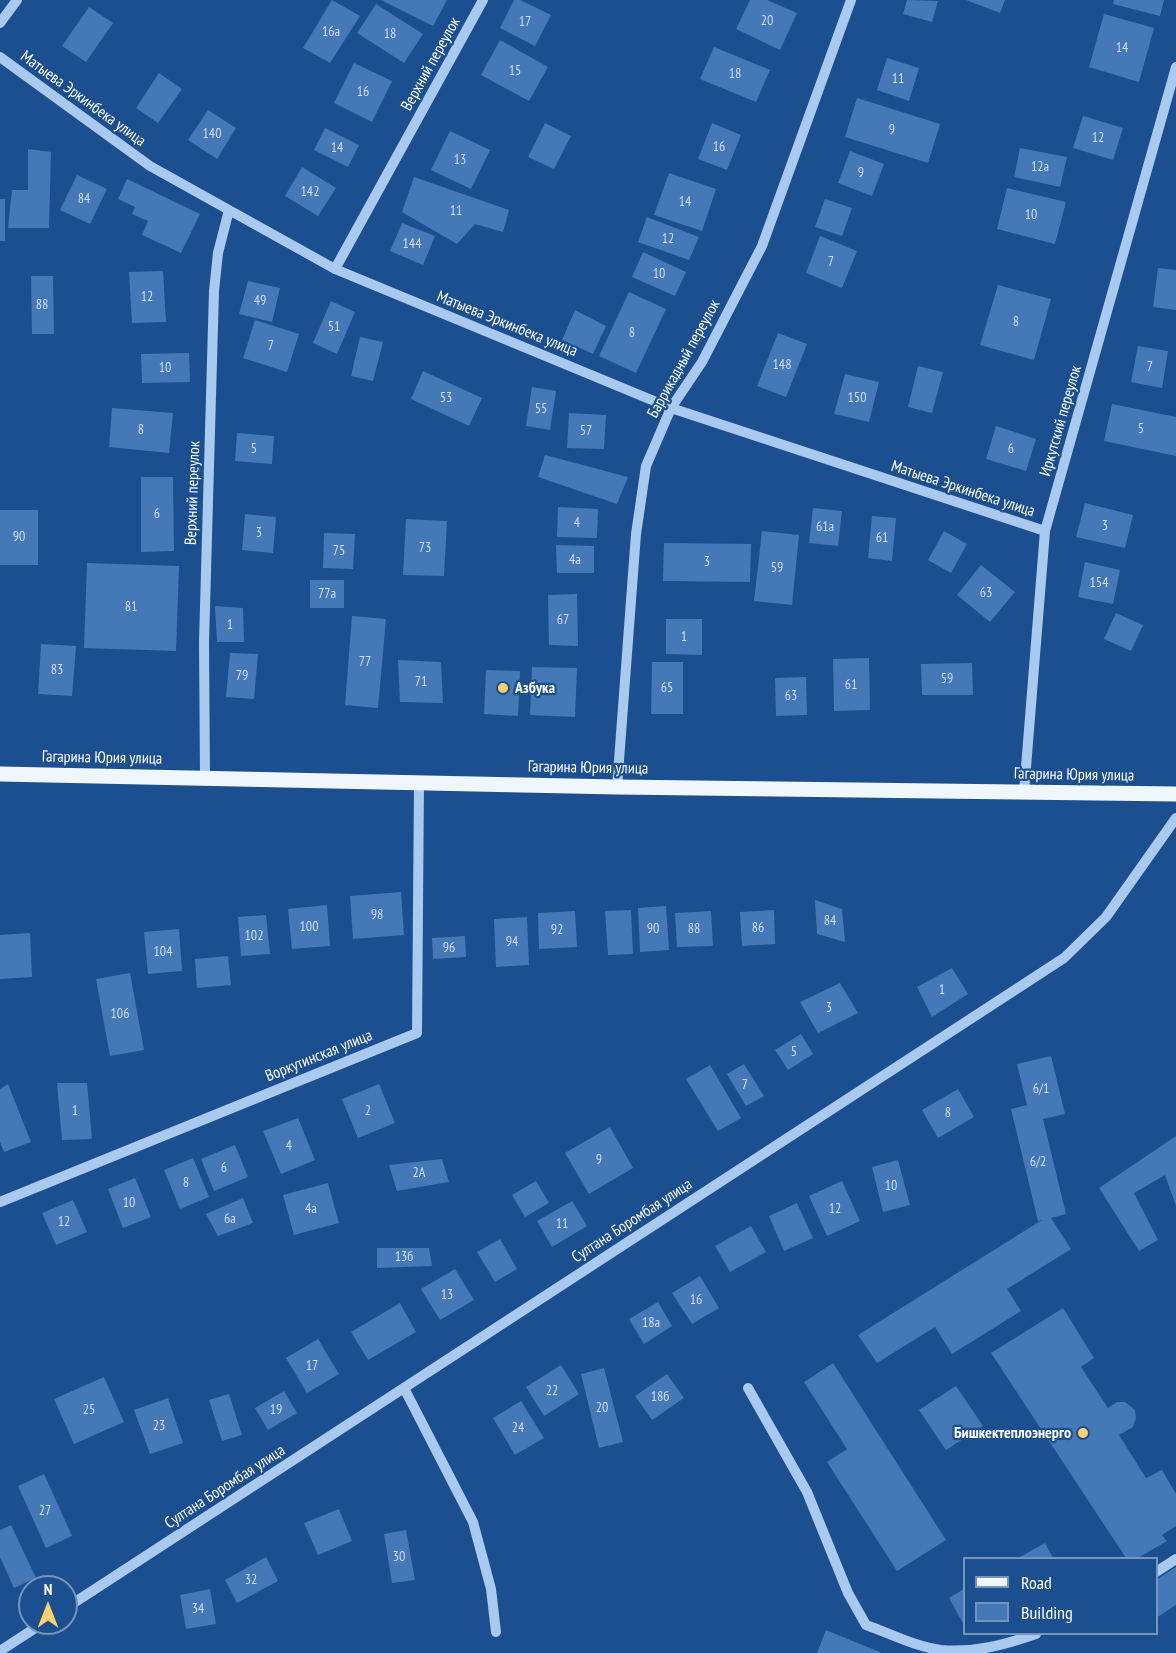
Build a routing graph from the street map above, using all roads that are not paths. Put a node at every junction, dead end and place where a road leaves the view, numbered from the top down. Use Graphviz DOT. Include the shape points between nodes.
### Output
graph roads {
  1 [pos="17,0"];
  2 [pos="483,0"];
  3 [pos="851,0"];
  4 [pos="0,23"];
  5 [pos="0,57"];
  6 [pos="1176,67"];
  7 [pos="229,210"];
  8 [pos="335,269"];
  9 [pos="671,408"];
  10 [pos="1045,531"];
  11 [pos="0,774"];
  12 [pos="205,778"];
  13 [pos="419,782"];
  14 [pos="617,787"];
  15 [pos="1024,792"];
  16 [pos="1176,794"];
  17 [pos="1176,818"];
  18 [pos="0,1202"];
  19 [pos="404,1388"];
  20 [pos="748,1388"];
  21 [pos="1176,1559"];
  22 [pos="1158,1571"];
  23 [pos="78,1600"];
  24 [pos="496,1632"];
  25 [pos="25,1635"];
  26 [pos="1033,1635"];
  27 [pos="0,1651"];
  1 -- 4 [label="street"];
  2 -- 8 [label="street, Верхний переулок"];
  3 -- 9 [label="street, Баррикадный переулок" via="762,246 702,362"];
  5 -- 7 [label="street, Матыева Эркинбека улица" via="150,166"];
  6 -- 10 [label="street, Иркутский переулок"];
  7 -- 8 [label="street, Матыева Эркинбека улица"];
  7 -- 12 [label="street, Верхний переулок" via="214,291 204,642"];
  8 -- 9 [label="street, Матыева Эркинбека улица"];
  9 -- 10 [label="street, Матыева Эркинбека улица"];
  9 -- 14 [label="street, Баррикадный переулок" via="646,466 639,501"];
  10 -- 15 [label="street, Иркутский переулок"];
  11 -- 12 [label="main road, Гагарина Юрия улица"];
  12 -- 13 [label="main road, Гагарина Юрия улица"];
  13 -- 14 [label="main road, Гагарина Юрия улица"];
  13 -- 18 [label="street, Воркутинская улица" via="417,1033"];
  14 -- 15 [label="main road, Гагарина Юрия улица"];
  15 -- 16 [label="main road, Гагарина Юрия улица"];
  17 -- 19 [label="street, Султана Боромбая улица" via="1106,917 1064,958"];
  19 -- 23 [label="street, Султана Боромбая улица"];
  19 -- 24 [label="street" via="473,1522 491,1589"];
  20 -- 26 [label="street" via="807,1492 848,1593 866,1625 939,1650 1000,1647"];
  21 -- 22 [label="street"];
  25 -- 27 [label="street"];
}
